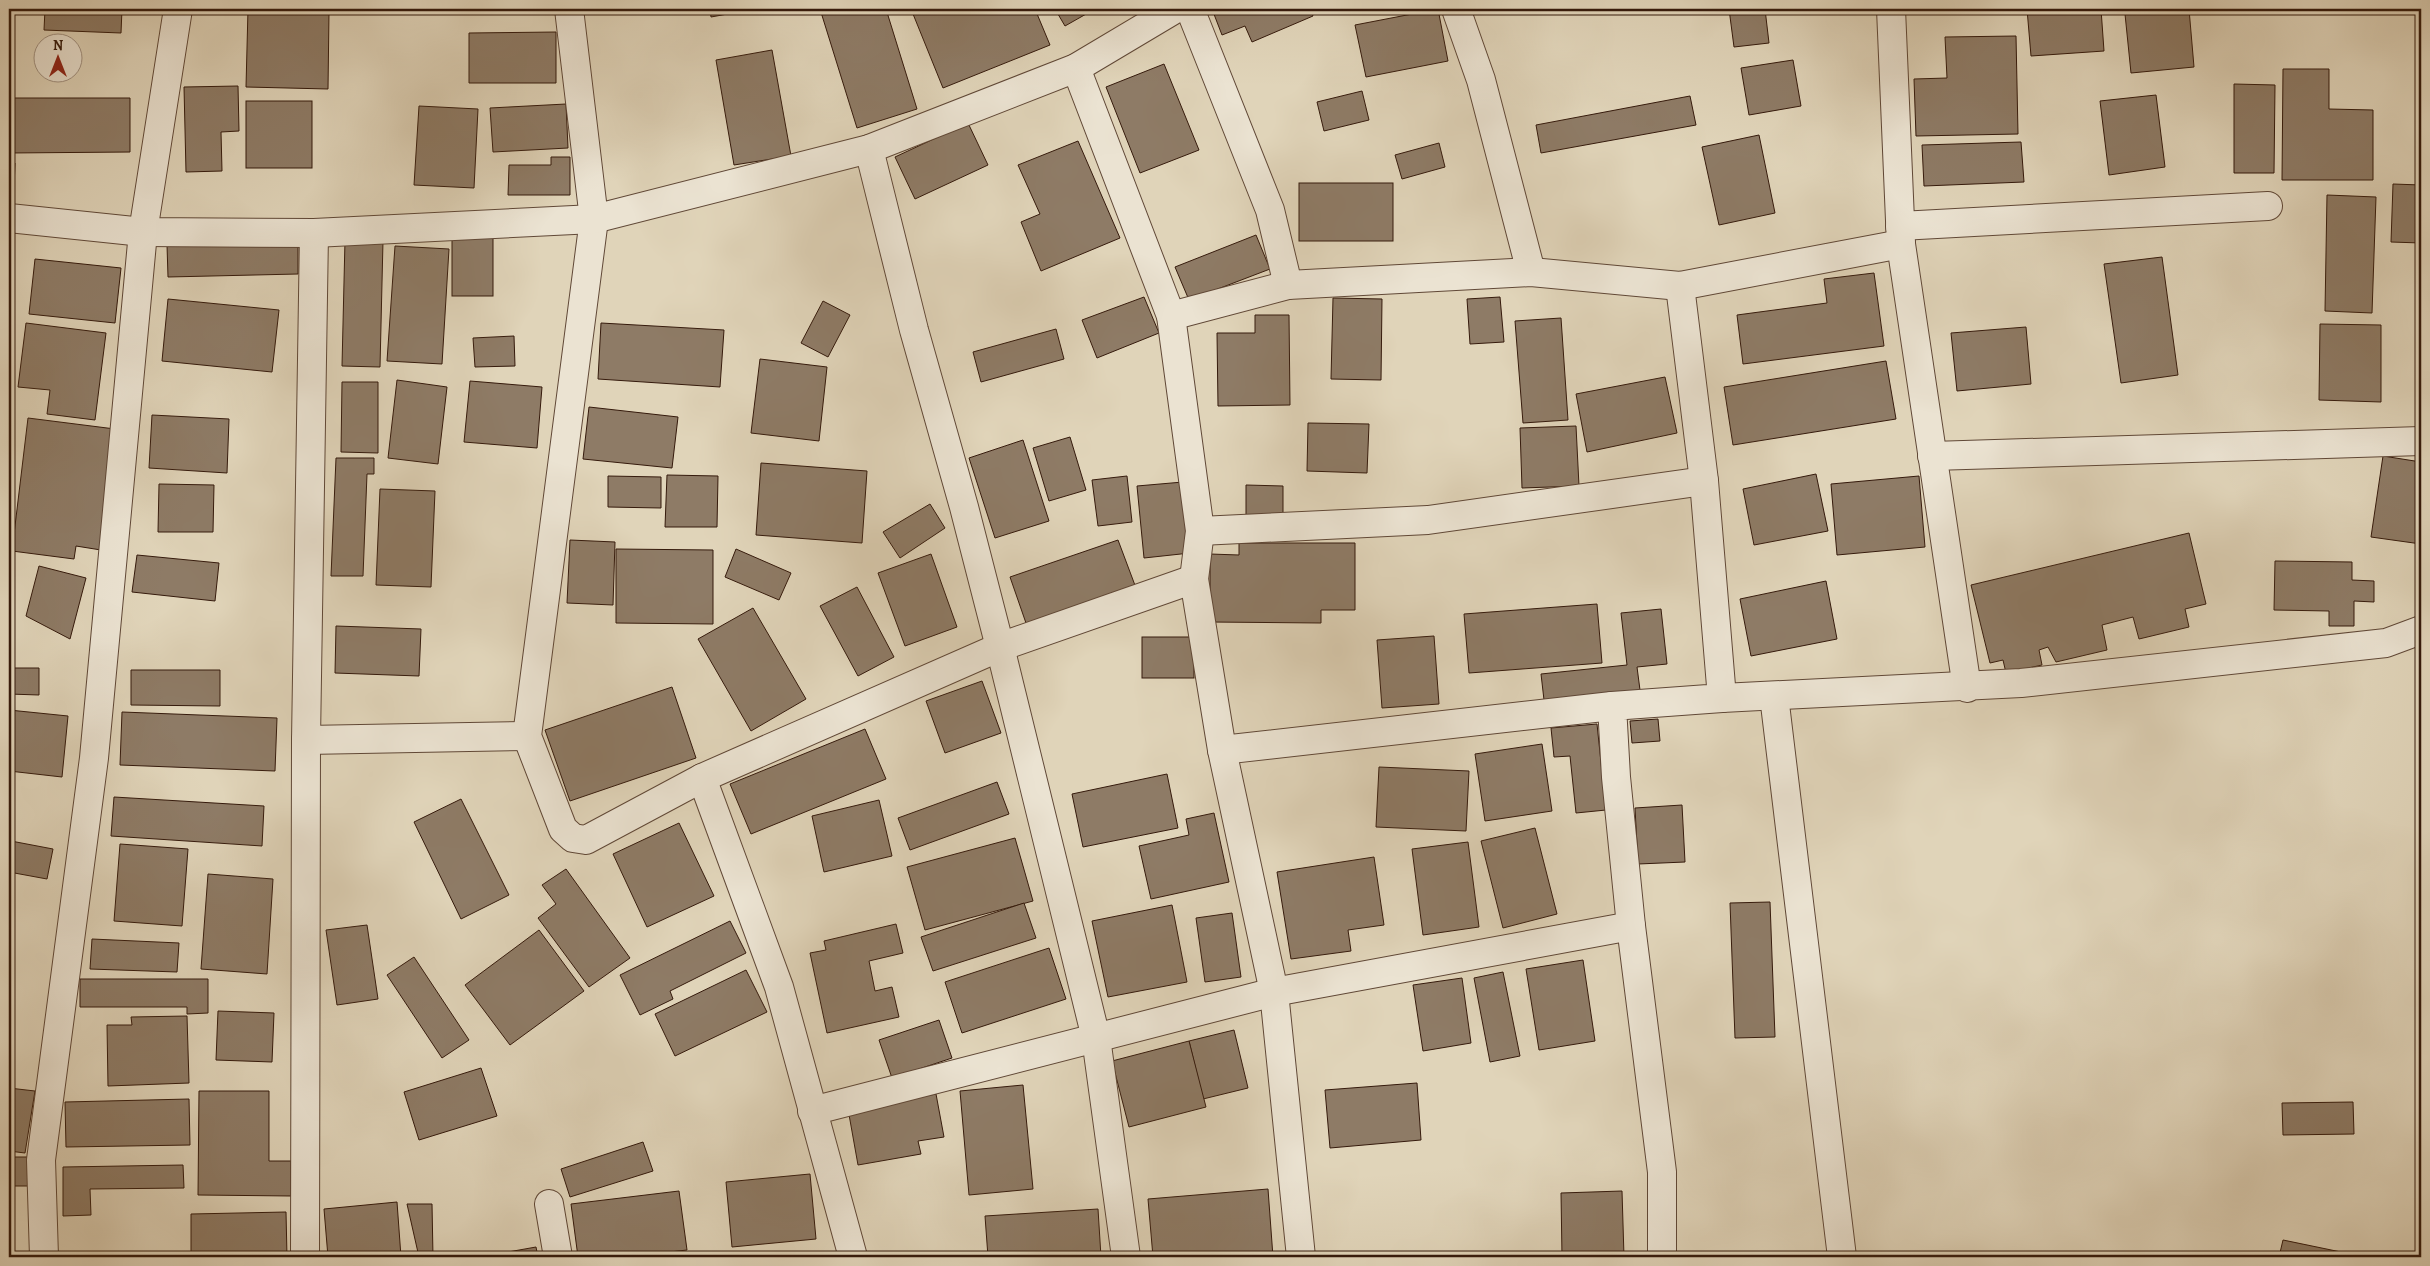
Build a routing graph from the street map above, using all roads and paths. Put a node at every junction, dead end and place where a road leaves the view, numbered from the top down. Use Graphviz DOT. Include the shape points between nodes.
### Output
graph roads {
  1 [pos="178,9"];
  2 [pos="569,9"];
  3 [pos="1175,9"];
  4 [pos="1190,9"];
  5 [pos="1456,9"];
  6 [pos="1891,9"];
  7 [pos="1076,68"];
  8 [pos="869,149"];
  9 [pos="2268,206"];
  10 [pos="9,218"];
  11 [pos="594,219"];
  12 [pos="143,232"];
  13 [pos="314,233"];
  14 [pos="1901,235"];
  15 [pos="1531,272"];
  16 [pos="1288,284"];
  17 [pos="1680,286"];
  18 [pos="1171,316"];
  19 [pos="2421,441"];
  20 [pos="1932,456"];
  21 [pos="1704,481"];
  22 [pos="1200,531"];
  23 [pos="1194,579"];
  24 [pos="2421,630"];
  25 [pos="1000,647"];
  26 [pos="1966,688"];
  27 [pos="1774,696"];
  28 [pos="1722,698"];
  29 [pos="1612,706"];
  30 [pos="527,736"];
  31 [pos="306,740"];
  32 [pos="1222,750"];
  33 [pos="702,778"];
  34 [pos="1631,926"];
  35 [pos="1274,992"];
  36 [pos="1096,1038"];
  37 [pos="812,1111"];
  38 [pos="549,1204"];
  39 [pos="44,1257"];
  40 [pos="305,1257"];
  41 [pos="558,1257"];
  42 [pos="853,1257"];
  43 [pos="1126,1257"];
  44 [pos="1301,1257"];
  45 [pos="1662,1257"];
  46 [pos="1842,1257"];
  1 -- 12 [label="street"];
  2 -- 11 [label="street"];
  3 -- 7 [label="street"];
  4 -- 16 [label="street" via="1270,210"];
  5 -- 15 [label="street" via="1480,80"];
  6 -- 14 [label="street"];
  7 -- 8 [label="street"];
  7 -- 18 [label="street"];
  8 -- 11 [label="street"];
  8 -- 25 [label="street" via="914,330"];
  9 -- 14 [label="street"];
  10 -- 12 [label="street"];
  11 -- 13 [label="street"];
  11 -- 30 [label="street"];
  12 -- 13 [label="street"];
  12 -- 39 [label="street" via="94,758 41,1160"];
  13 -- 31 [label="street"];
  14 -- 17 [label="street"];
  14 -- 20 [label="street"];
  15 -- 16 [label="street"];
  15 -- 17 [label="street"];
  16 -- 18 [label="street"];
  17 -- 21 [label="street"];
  18 -- 22 [label="street"];
  19 -- 20 [label="street"];
  20 -- 26 [label="street"];
  21 -- 22 [label="street" via="1428,520"];
  21 -- 28 [label="street"];
  22 -- 23 [label="street"];
  23 -- 25 [label="street"];
  23 -- 32 [label="street"];
  24 -- 26 [label="street" via="2386,643"];
  25 -- 33 [label="street"];
  25 -- 36 [label="street"];
  26 -- 27 [label="street"];
  27 -- 28 [label="street"];
  27 -- 46 [label="street"];
  28 -- 29 [label="street"];
  29 -- 32 [label="street"];
  29 -- 34 [label="street"];
  30 -- 31 [label="street"];
  30 -- 33 [label="street" via="563,829 573,838 586,840"];
  31 -- 40 [label="street"];
  32 -- 35 [label="street"];
  33 -- 37 [label="street" via="779,987"];
  34 -- 35 [label="street"];
  34 -- 45 [label="street" via="1662,1172"];
  35 -- 36 [label="street"];
  35 -- 44 [label="street"];
  36 -- 37 [label="street"];
  36 -- 43 [label="street"];
  37 -- 42 [label="street"];
  38 -- 41 [label="street"];
}
